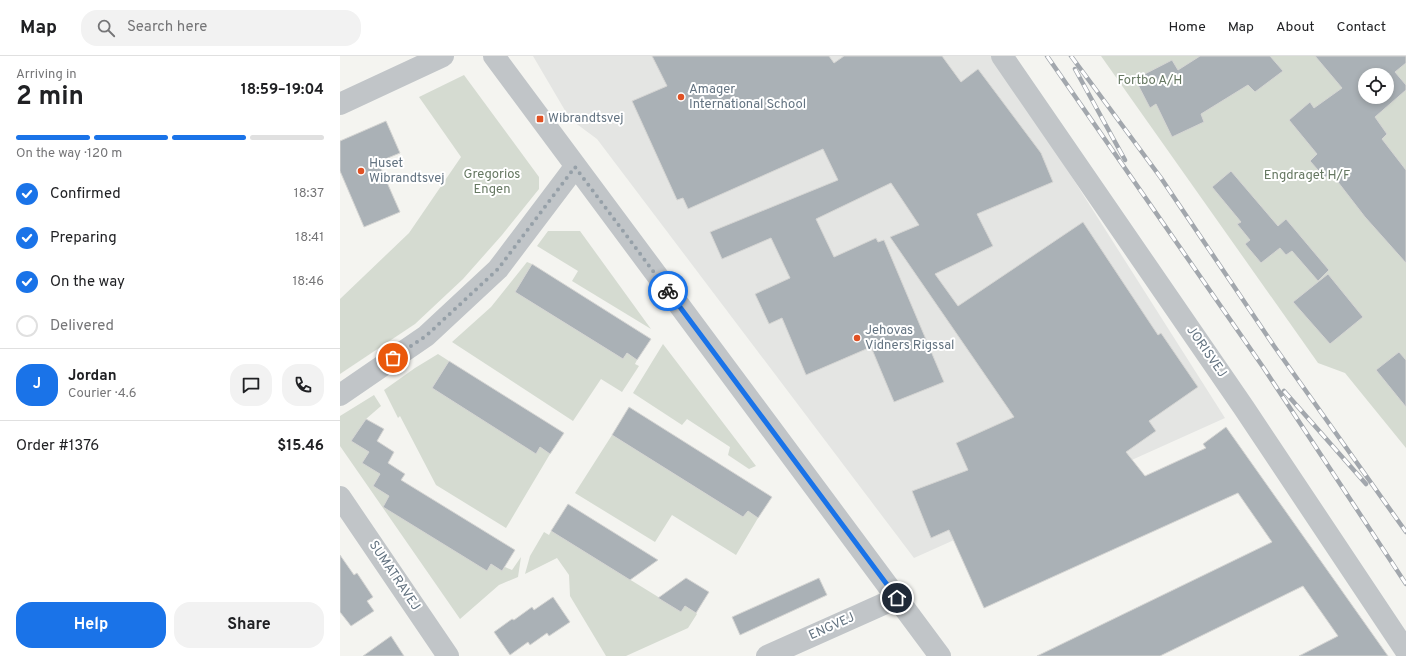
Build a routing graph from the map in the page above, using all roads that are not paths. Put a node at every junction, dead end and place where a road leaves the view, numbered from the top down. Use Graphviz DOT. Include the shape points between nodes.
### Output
graph roads {
  1 [pos="443,56"];
  2 [pos="494,56"];
  3 [pos="1002,56"];
  4 [pos="340,104"];
  5 [pos="575,167"];
  6 [pos="340,395"];
  7 [pos="340,497"];
  8 [pos="897,598"];
  9 [pos="1406,651"];
  10 [pos="448,656"];
  11 [pos="767,656"];
  12 [pos="940,656"];
  1 -- 4 [label="street"];
  2 -- 5 [label="street"];
  3 -- 9 [label="street, JORISVEJ" via="1244,408"];
  5 -- 6 [label="street" via="498,269 426,336"];
  5 -- 8 [label="street"];
  7 -- 10 [label="street, SUMATRAVEJ"];
  8 -- 11 [label="street, ENGVEJ"];
  8 -- 12 [label="street"];
}
